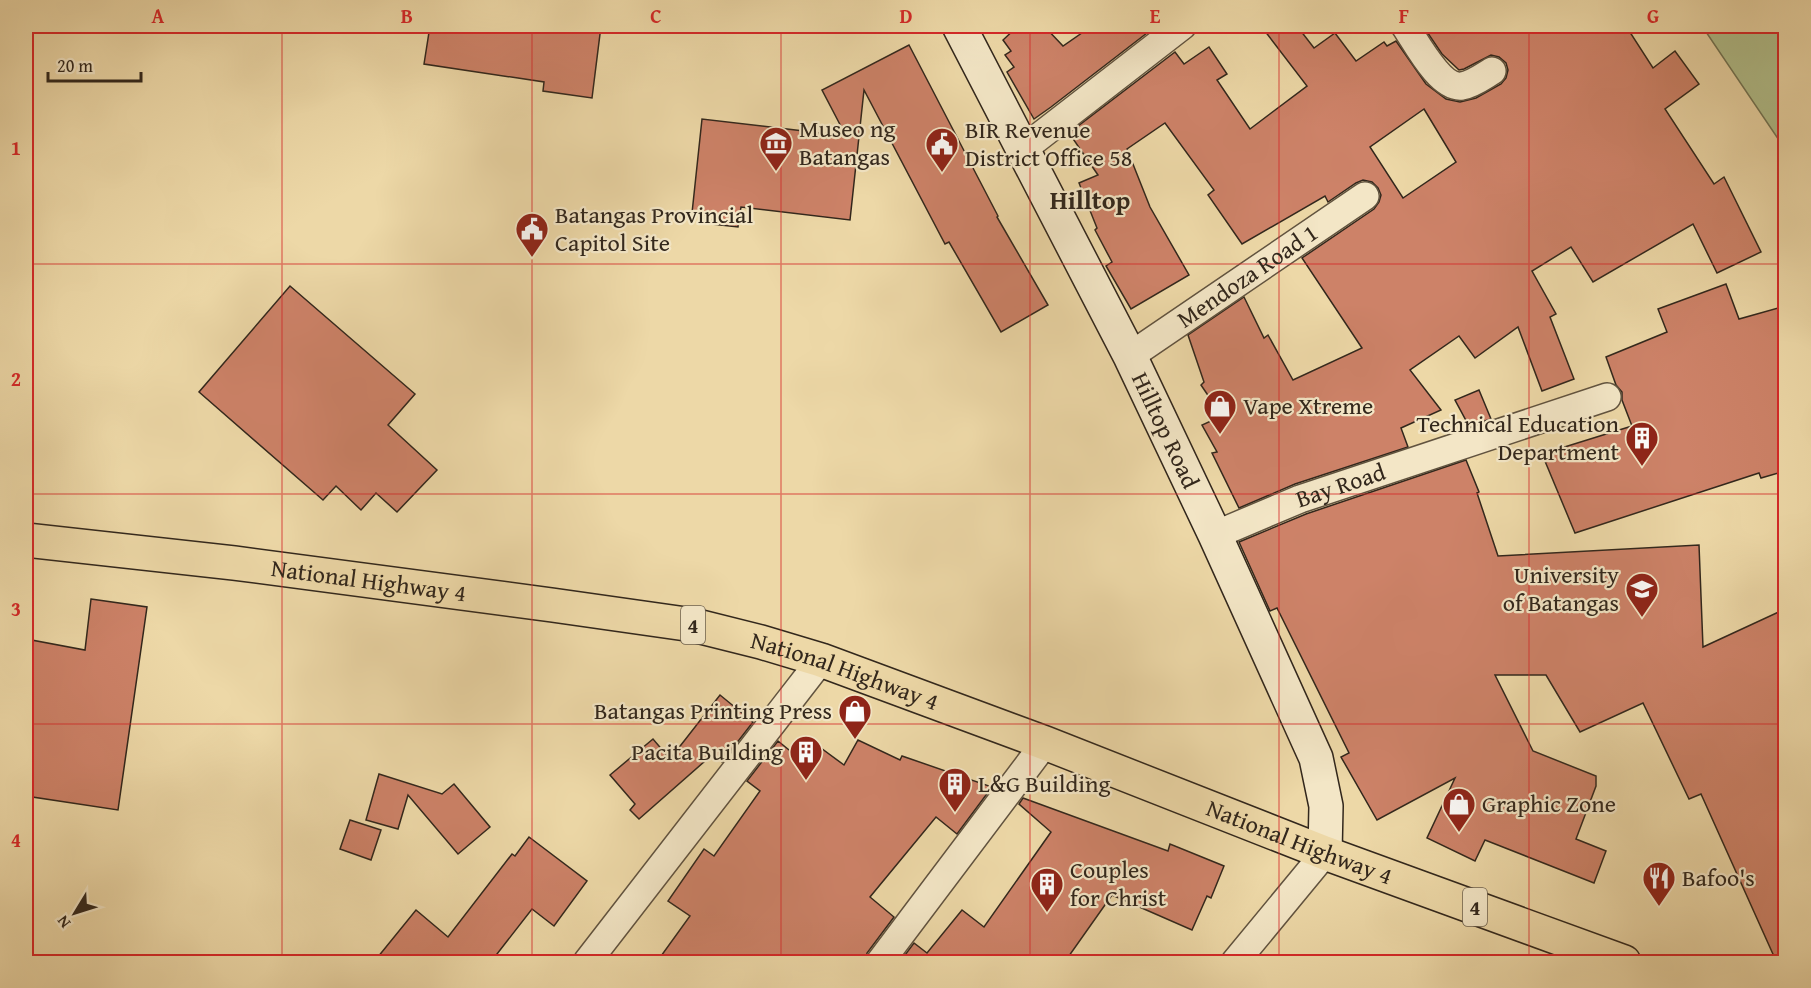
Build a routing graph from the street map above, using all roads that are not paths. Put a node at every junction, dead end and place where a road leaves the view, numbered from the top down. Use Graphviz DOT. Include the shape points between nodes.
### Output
graph roads {
  1 [pos="961,26"];
  2 [pos="1182,26"];
  3 [pos="1405,26"];
  4 [pos="1492,71"];
  5 [pos="1022,150"];
  6 [pos="1365,196"];
  7 [pos="1130,356"];
  8 [pos="1607,397"];
  9 [pos="1215,536"];
  10 [pos="26,540"];
  11 [pos="821,660"];
  12 [pos="1045,743"];
  13 [pos="1325,853"];
  14 [pos="587,963"];
  15 [pos="880,963"];
  16 [pos="1235,963"];
  17 [pos="1624,963"];
  1 -- 5 [label="street, Hilltop Road"];
  2 -- 5 [label="street"];
  3 -- 4 [label="street" via="1442,80 1459,87"];
  5 -- 7 [label="street, Hilltop Road"];
  6 -- 7 [label="street, Mendoza Road 1"];
  7 -- 9 [label="street, Hilltop Road"];
  8 -- 9 [label="street, Bay Road" via="1300,499"];
  9 -- 13 [label="street, Hilltop Road" via="1316,758 1326,806"];
  10 -- 11 [label="main road, National Highway 4 / 4" via="234,562 693,625"];
  11 -- 12 [label="main road, National Highway 4 / 4"];
  11 -- 14 [label="street"];
  12 -- 13 [label="main road, National Highway 4 / 4"];
  12 -- 15 [label="street"];
  13 -- 16 [label="street"];
  13 -- 17 [label="main road, National Highway 4 / 4"];
}
